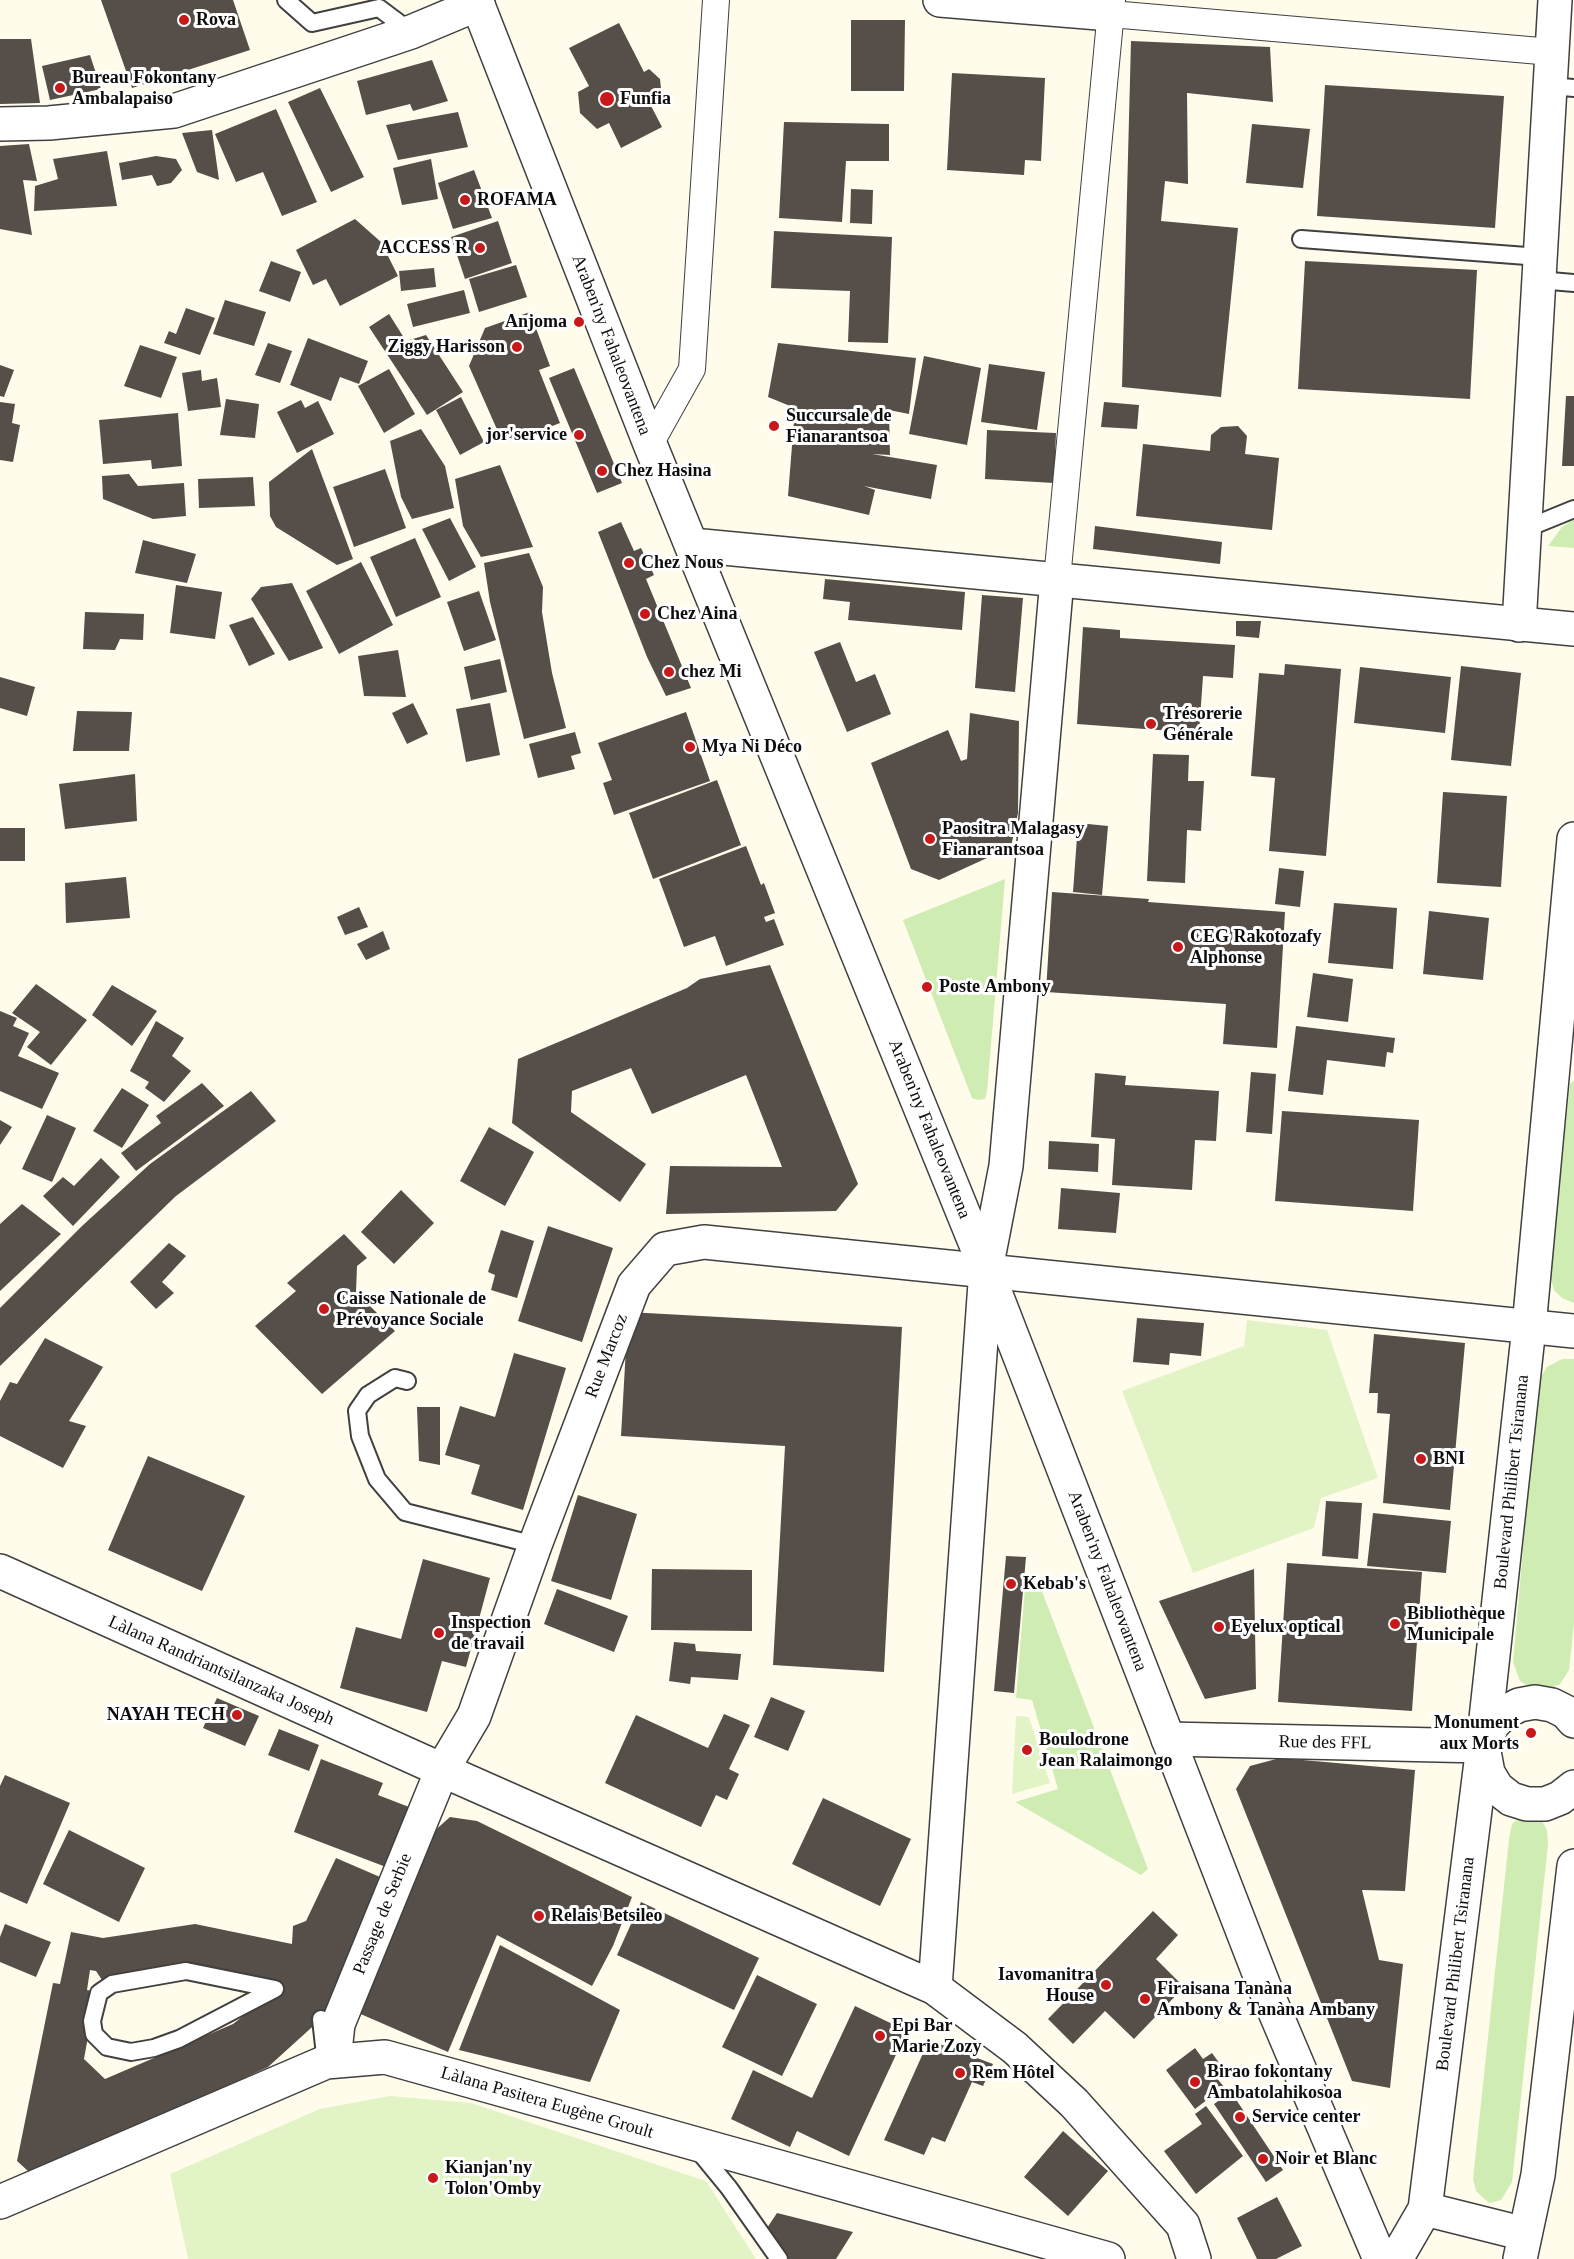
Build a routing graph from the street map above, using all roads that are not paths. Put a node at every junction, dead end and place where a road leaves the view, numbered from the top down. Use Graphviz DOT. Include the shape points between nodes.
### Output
graph roads {
  1 [pos="286,0"];
  2 [pos="716,0"];
  3 [pos="940,0"];
  4 [pos="1555,0"];
  5 [pos="477,2"];
  6 [pos="1112,7"];
  7 [pos="411,32"];
  8 [pos="1552,52"];
  9 [pos="1562,87"];
  10 [pos="0,124"];
  11 [pos="1301,239"];
  12 [pos="1540,269"];
  13 [pos="1574,283"];
  14 [pos="650,444"];
  15 [pos="1574,509"];
  16 [pos="1525,529"];
  17 [pos="692,545"];
  18 [pos="1057,579"];
  19 [pos="1519,625"];
  20 [pos="1574,629"];
  21 [pos="1574,839"];
  22 [pos="1564,1051"];
  23 [pos="986,1269"];
  24 [pos="1529,1327"];
  25 [pos="1574,1331"];
  26 [pos="407,1381"];
  27 [pos="535,1545"];
  28 [pos="0,1571"];
  29 [pos="1574,1721"];
  30 [pos="1168,1739"];
  31 [pos="1483,1746"];
  32 [pos="441,1770"];
  33 [pos="1574,1787"];
  34 [pos="1574,1866"];
  35 [pos="935,1988"];
  36 [pos="275,1991"];
  37 [pos="321,2019"];
  38 [pos="330,2061"];
  39 [pos="692,2144"];
  40 [pos="0,2202"];
  41 [pos="1425,2209"];
  42 [pos="1522,2247"];
  43 [pos="779,2259"];
  44 [pos="1108,2259"];
  45 [pos="1194,2259"];
  46 [pos="1380,2259"];
  47 [pos="1396,2259"];
  1 -- 7 [label="lane" via="312,23 379,8"];
  2 -- 14 [label="street" via="692,369"];
  3 -- 6 [label="street"];
  4 -- 8 [label="street"];
  5 -- 7 [label="street"];
  5 -- 14 [label="street, Araben'ny Fahaleovantena"];
  6 -- 8 [label="street"];
  6 -- 18 [label="street"];
  7 -- 10 [label="street" via="174,111"];
  8 -- 9 [label="street"];
  9 -- 12 [label="street"];
  11 -- 12 [label="lane"];
  12 -- 13 [label="lane"];
  12 -- 16 [label="street"];
  14 -- 17 [label="street, Araben'ny Fahaleovantena"];
  15 -- 16 [label="lane"];
  16 -- 19 [label="street"];
  17 -- 18 [label="street"];
  17 -- 23 [label="street, Araben'ny Fahaleovantena"];
  18 -- 19 [label="street"];
  18 -- 23 [label="street" via="1005,1166"];
  19 -- 20 [label="street"];
  21 -- 22 [label="street, Boulevard Philibert Tsiranana"];
  22 -- 24 [label="street, Boulevard Philibert Tsiranana"];
  23 -- 24 [label="street, Rue Marcoz"];
  23 -- 27 [label="street, Rue Marcoz" via="704,1242 665,1249 634,1285"];
  23 -- 30 [label="street, Araben'ny Fahaleovantena"];
  23 -- 35 [label="street"];
  24 -- 25 [label="street, Rue Marcoz"];
  24 -- 31 [label="street, Boulevard Philibert Tsiranana"];
  26 -- 27 [label="lane" via="395,1378 368,1395 357,1411 360,1436 377,1479 405,1512"];
  27 -- 32 [label="street, Rue Marcoz" via="474,1716"];
  28 -- 32 [label="street, Làlana Randriantsilanzaka Joseph"];
  29 -- 31 [label="street" via="1552,1705 1519,1705 1493,1724"];
  30 -- 31 [label="street, Rue des FFL"];
  30 -- 46 [label="street, Araben'ny Fahaleovantena" via="1264,1986"];
  31 -- 33 [label="street" via="1488,1773 1497,1788 1511,1799 1545,1804"];
  31 -- 41 [label="street, Boulevard Philibert Tsiranana"];
  32 -- 35 [label="street, Làlana Randriantsilanzaka Joseph"];
  32 -- 38 [label="street, Passage de Serbie" via="338,2024"];
  34 -- 42 [label="street" via="1538,2175"];
  35 -- 45 [label="street, Làlana Randriantsilanzaka Joseph" via="1015,2048 1074,2103 1183,2226"];
  36 -- 36 [label="lane" via="186,1971 112,1984 99,1993 92,2021 94,2034 108,2047 131,2052 154,2048 179,2040"];
  37 -- 38 [label="lane"];
  38 -- 39 [label="street, Làlana Pasitera Eugène Groult" via="385,2057"];
  38 -- 40 [label="street, Làlana Pasitera Eugène Groult"];
  39 -- 43 [label="lane"];
  39 -- 44 [label="street, Làlana Pasitera Eugène Groult"];
  41 -- 42 [label="street"];
  41 -- 47 [label="street, Boulevard Philibert Tsiranana"];
}
